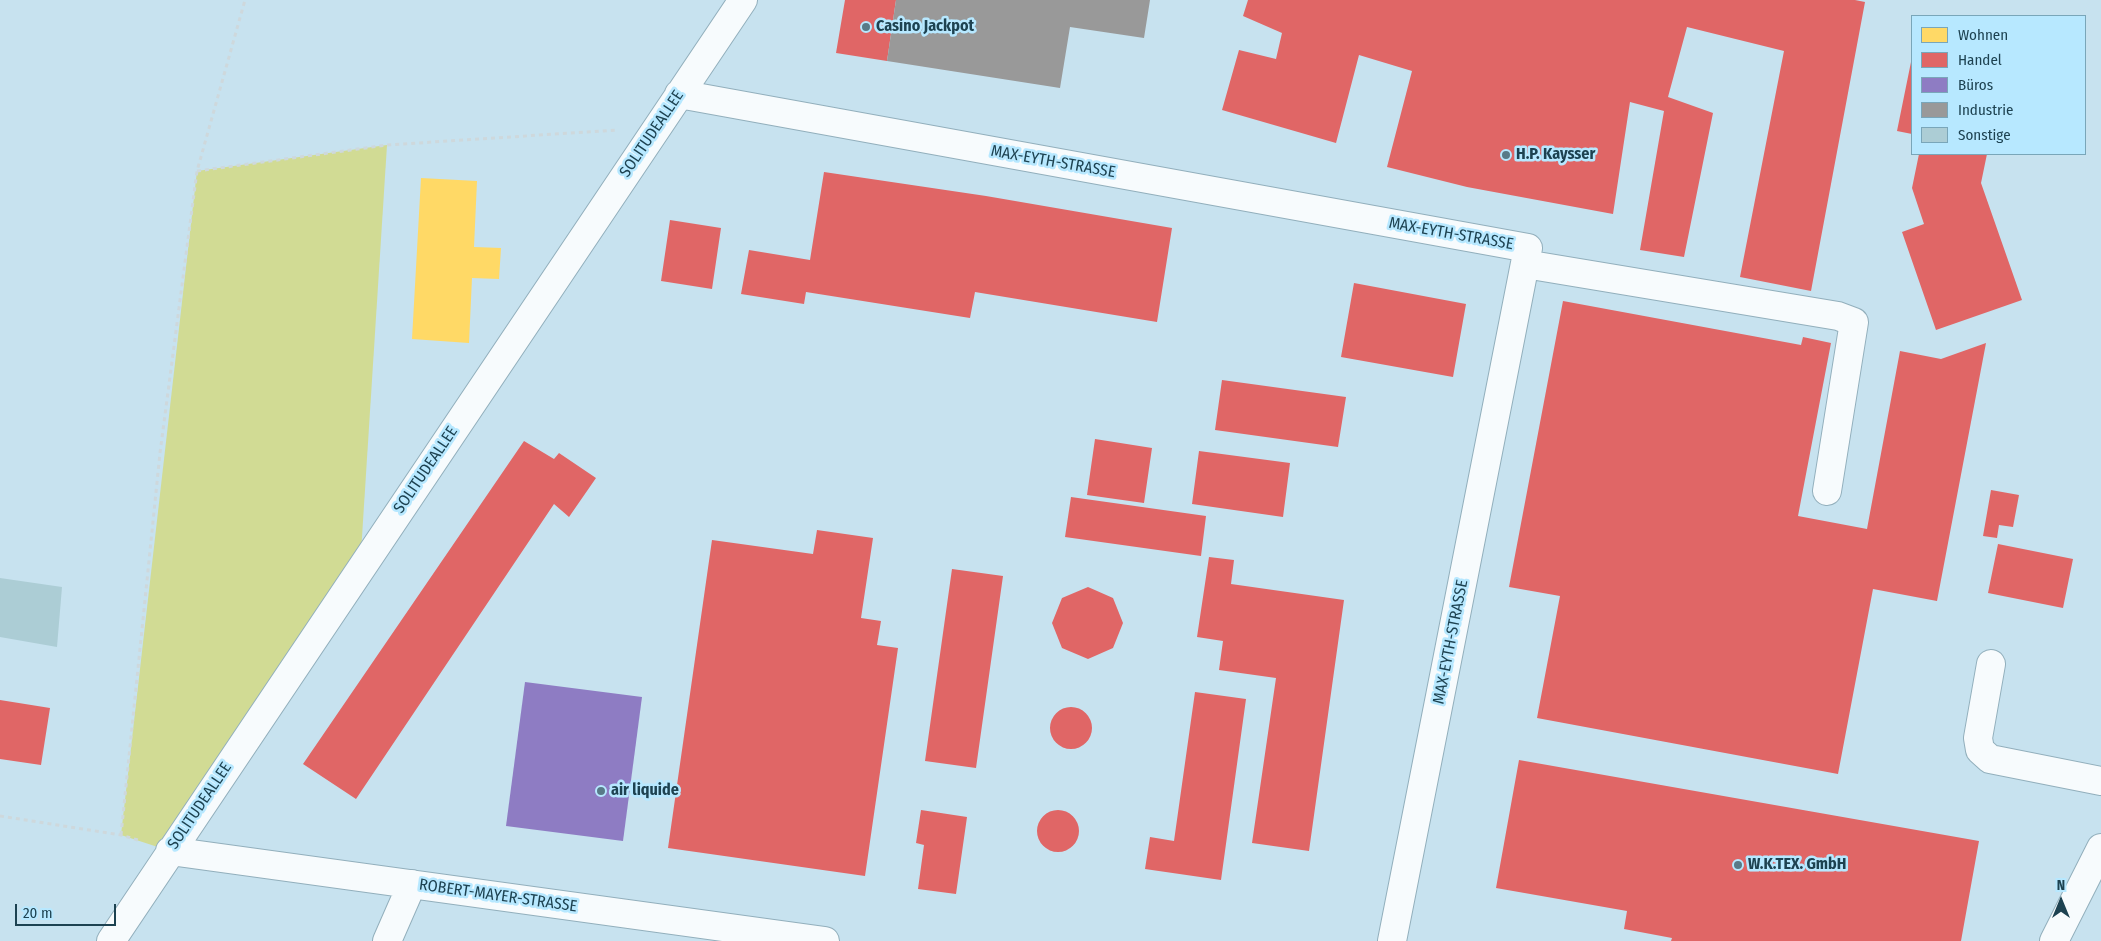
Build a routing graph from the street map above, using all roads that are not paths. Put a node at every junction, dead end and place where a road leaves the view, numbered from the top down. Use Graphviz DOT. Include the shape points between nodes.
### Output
graph roads {
  1 [pos="743,0"];
  2 [pos="679,94"];
  3 [pos="1525,264"];
  4 [pos="1827,491"];
  5 [pos="1991,664"];
  6 [pos="2101,781"];
  7 [pos="2101,848"];
  8 [pos="170,851"];
  9 [pos="412,884"];
  10 [pos="112,941"];
  11 [pos="387,941"];
  12 [pos="825,941"];
  13 [pos="1392,941"];
  14 [pos="2054,941"];
  1 -- 2 [label="street, SOLITUDEALLEE"];
  2 -- 3 [label="street, MAX-EYTH-STRASSE" via="1528,248"];
  2 -- 8 [label="street, SOLITUDEALLEE"];
  3 -- 4 [label="street" via="1838,316 1854,322"];
  3 -- 13 [label="street, MAX-EYTH-STRASSE"];
  5 -- 6 [label="street" via="1978,738 1980,750 1990,759"];
  7 -- 14 [label="street"];
  8 -- 9 [label="street, ROBERT-MAYER-STRASSE"];
  8 -- 10 [label="street, SOLITUDEALLEE"];
  9 -- 11 [label="street"];
  9 -- 12 [label="street, ROBERT-MAYER-STRASSE"];
}
